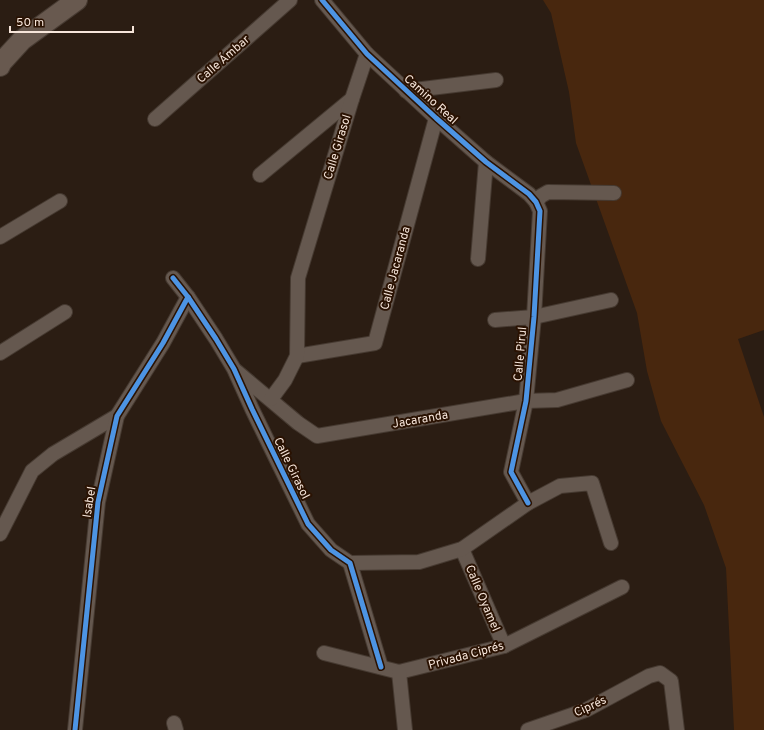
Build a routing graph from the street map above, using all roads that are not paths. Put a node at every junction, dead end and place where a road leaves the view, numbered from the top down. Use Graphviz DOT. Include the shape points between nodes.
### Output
graph roads {
  1 [pos="78,0"];
  2 [pos="290,0"];
  3 [pos="322,0"];
  4 [pos="367,54"];
  5 [pos="1,64"];
  6 [pos="496,80"];
  7 [pos="406,91"];
  8 [pos="352,98"];
  9 [pos="436,118"];
  10 [pos="155,119"];
  11 [pos="486,162"];
  12 [pos="260,175"];
  13 [pos="614,193"];
  14 [pos="60,200"];
  15 [pos="536,202"];
  16 [pos="0,237"];
  17 [pos="478,259"];
  18 [pos="173,278"];
  19 [pos="188,297"];
  20 [pos="611,300"];
  21 [pos="65,312"];
  22 [pos="534,317"];
  23 [pos="495,320"];
  24 [pos="0,353"];
  25 [pos="297,356"];
  26 [pos="234,369"];
  27 [pos="627,380"];
  28 [pos="271,399"];
  29 [pos="526,401"];
  30 [pos="117,416"];
  31 [pos="528,503"];
  32 [pos="0,534"];
  33 [pos="611,544"];
  34 [pos="462,550"];
  35 [pos="350,564"];
  36 [pos="622,587"];
  37 [pos="504,646"];
  38 [pos="324,652"];
  39 [pos="381,667"];
  40 [pos="399,672"];
  41 [pos="75,730"];
  42 [pos="406,730"];
  43 [pos="528,730"];
  44 [pos="676,730"];
  1 -- 5 [label="street" via="22,40"];
  2 -- 10 [label="street, Calle Ámbar"];
  3 -- 4 [label="street, Camino Real"];
  4 -- 7 [label="street, Camino Real"];
  4 -- 8 [label="street, Calle Girasol"];
  6 -- 7 [label="street"];
  7 -- 9 [label="street, Camino Real"];
  8 -- 12 [label="street"];
  8 -- 25 [label="street, Calle Girasol" via="298,278"];
  9 -- 11 [label="street, Camino Real"];
  9 -- 25 [label="street, Calle Jacaranda" via="375,343"];
  11 -- 15 [label="street, Camino Real"];
  11 -- 17 [label="street"];
  13 -- 15 [label="street" via="548,192"];
  14 -- 16 [label="street"];
  15 -- 22 [label="street, Calle Pirul" via="540,211"];
  18 -- 19 [label="street, Calle Girasol"];
  19 -- 26 [label="street, Calle Girasol"];
  19 -- 30 [label="street, Isabel" via="163,344"];
  20 -- 22 [label="street"];
  21 -- 24 [label="street"];
  22 -- 23 [label="street"];
  22 -- 29 [label="street, Calle Pirul"];
  25 -- 28 [label="street, Calle Girasol" via="286,380"];
  26 -- 28 [label="street, Jacaranda"];
  26 -- 35 [label="street, Calle Girasol" via="308,524 331,550"];
  27 -- 29 [label="street, Jacaranda" via="557,400"];
  28 -- 29 [label="street, Jacaranda" via="317,436"];
  29 -- 31 [label="street, Calle Pirul" via="511,472"];
  30 -- 32 [label="street" via="53,454 32,471"];
  30 -- 41 [label="street, Isabel" via="98,502"];
  31 -- 33 [label="street" via="560,486 592,483"];
  31 -- 34 [label="street"];
  34 -- 35 [label="street" via="419,562"];
  34 -- 37 [label="street, Calle Oyamel"];
  35 -- 39 [label="street"];
  36 -- 37 [label="street, Privada Ciprés"];
  37 -- 40 [label="street, Privada Ciprés"];
  38 -- 39 [label="street, Privada Ciprés"];
  39 -- 40 [label="street, Privada Ciprés"];
  40 -- 42 [label="street"];
  43 -- 44 [label="street, Ciprés" via="586,710 649,676 660,674 671,681"];
}
